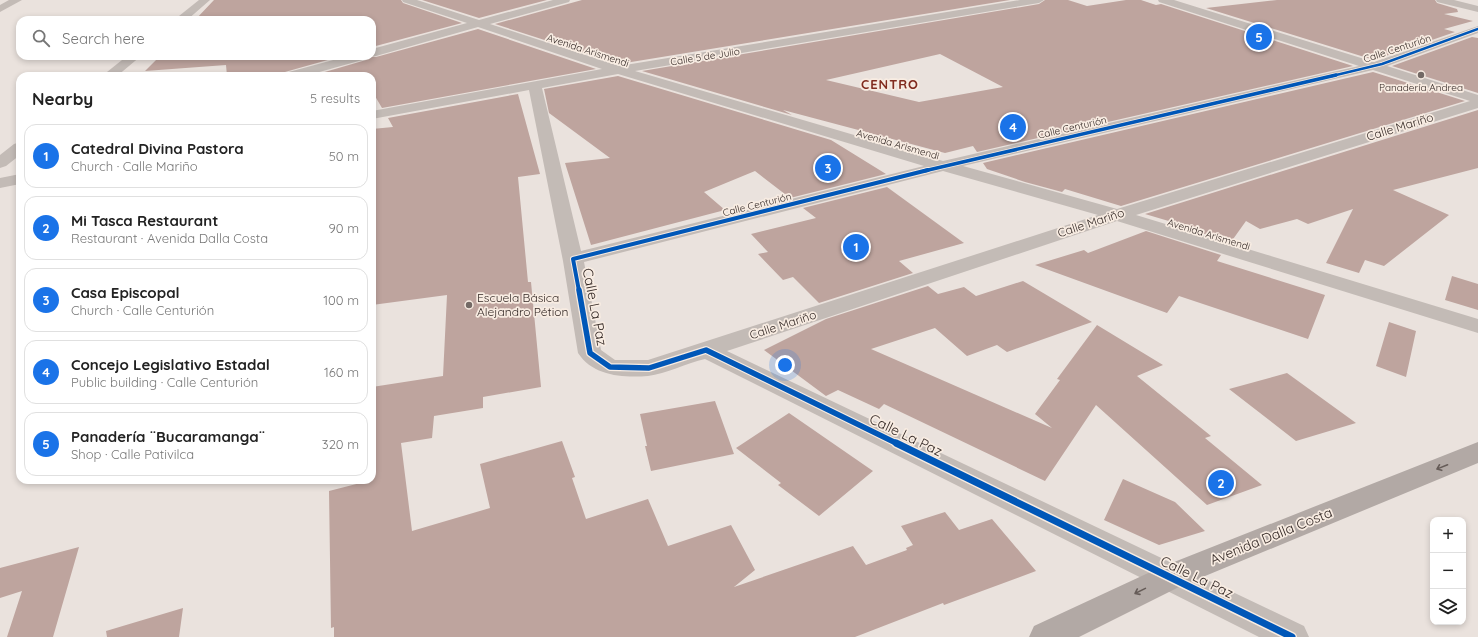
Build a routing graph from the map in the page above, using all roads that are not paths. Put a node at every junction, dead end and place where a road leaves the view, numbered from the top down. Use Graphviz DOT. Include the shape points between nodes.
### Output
graph roads {
  1 [pos="17,0"];
  2 [pos="205,0"];
  3 [pos="407,0"];
  4 [pos="565,0"];
  5 [pos="1039,0"];
  6 [pos="1163,0"];
  7 [pos="1442,0"];
  8 [pos="0,9"];
  9 [pos="1478,9"];
  10 [pos="185,16"];
  11 [pos="479,24"];
  12 [pos="1478,29"];
  13 [pos="376,52"];
  14 [pos="130,60"];
  15 [pos="348,60"];
  16 [pos="1372,66"];
  17 [pos="618,70"];
  18 [pos="114,72"];
  19 [pos="304,72"];
  20 [pos="535,86"];
  21 [pos="1478,99"];
  22 [pos="1478,103"];
  23 [pos="376,114"];
  24 [pos="16,150"];
  25 [pos="0,163"];
  26 [pos="943,166"];
  27 [pos="16,181"];
  28 [pos="0,183"];
  29 [pos="1117,215"];
  30 [pos="574,259"];
  31 [pos="1478,326"];
  32 [pos="706,350"];
  33 [pos="1478,452"];
  34 [pos="1170,577"];
  35 [pos="1046,637"];
  36 [pos="1292,637"];
  1 -- 8 [label="street"];
  2 -- 10 [label="street"];
  3 -- 11 [label="street, Avenida Arismendi"];
  4 -- 11 [label="street"];
  5 -- 17 [label="street, Calle 5 de Julio"];
  6 -- 16 [label="street"];
  7 -- 9 [label="street"];
  11 -- 13 [label="street"];
  11 -- 17 [label="street, Avenida Arismendi"];
  12 -- 16 [label="street, Calle Centurión" via="1390,62"];
  14 -- 18 [label="street"];
  15 -- 19 [label="street"];
  16 -- 21 [label="street"];
  16 -- 26 [label="street, Calle Centurión"];
  17 -- 20 [label="street, Calle 5 de Julio"];
  17 -- 26 [label="street, Avenida Arismendi"];
  20 -- 23 [label="street, Calle 5 de Julio"];
  20 -- 30 [label="street, Calle La Paz"];
  22 -- 29 [label="street, Calle Mariño"];
  24 -- 25 [label="street"];
  26 -- 29 [label="street, Avenida Arismendi"];
  26 -- 30 [label="street, Calle Centurión"];
  27 -- 28 [label="street"];
  29 -- 31 [label="street, Avenida Arismendi"];
  29 -- 32 [label="street, Calle Mariño"];
  30 -- 32 [label="street, Calle La Paz" via="590,353 610,367 649,368"];
  32 -- 34 [label="street, Calle La Paz"];
  33 -- 34 [label="main road, Avenida Dalla Costa, one-way"];
  34 -- 35 [label="main road, Avenida Dalla Costa, one-way"];
  34 -- 36 [label="street, Calle La Paz"];
}
